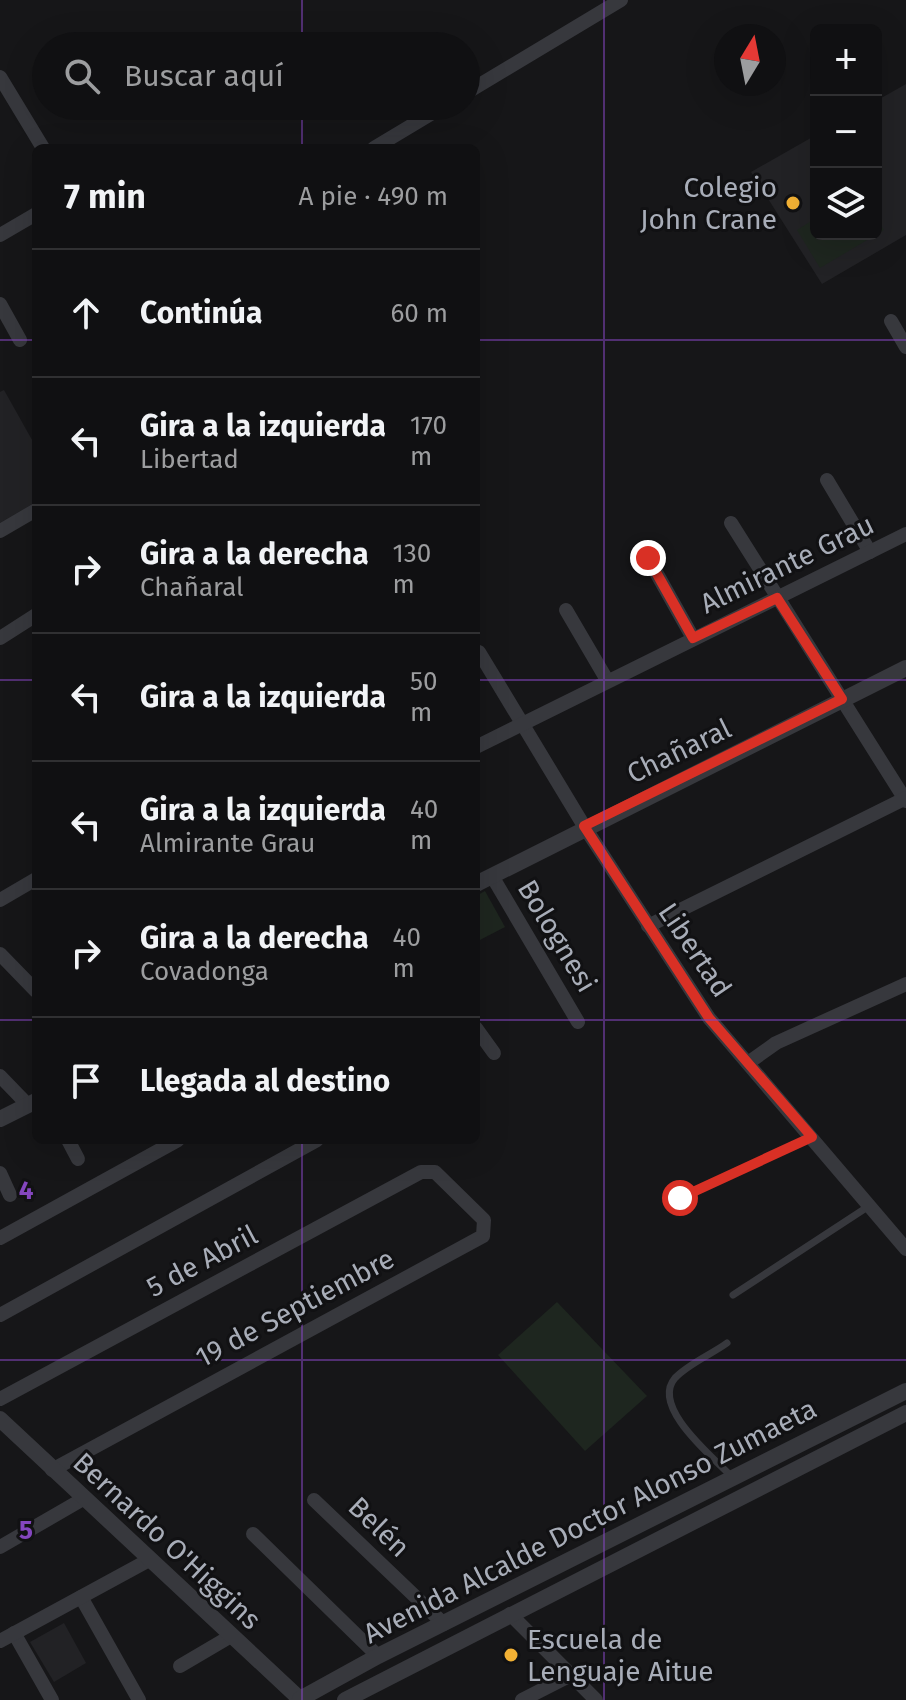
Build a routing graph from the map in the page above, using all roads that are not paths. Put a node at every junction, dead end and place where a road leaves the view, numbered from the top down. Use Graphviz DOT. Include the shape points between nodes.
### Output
graph roads {
  1 [pos="621,0"];
  2 [pos="0,77"];
  3 [pos="480,85"];
  4 [pos="421,120"];
  5 [pos="41,144"];
  6 [pos="381,144"];
  7 [pos="32,216"];
  8 [pos="0,235"];
  9 [pos="0,304"];
  10 [pos="891,321"];
  11 [pos="20,340"];
  12 [pos="905,341"];
  13 [pos="827,480"];
  14 [pos="32,512"];
  15 [pos="731,523"];
  16 [pos="0,531"];
  17 [pos="906,534"];
  18 [pos="870,552"];
  19 [pos="648,558"];
  20 [pos="777,598"];
  21 [pos="566,610"];
  22 [pos="32,619"];
  23 [pos="0,638"];
  24 [pos="693,638"];
  25 [pos="480,654"];
  26 [pos="906,668"];
  27 [pos="607,680"];
  28 [pos="842,699"];
  29 [pos="522,723"];
  30 [pos="480,745"];
  31 [pos="905,799"];
  32 [pos="584,826"];
  33 [pos="492,876"];
  34 [pos="32,881"];
  35 [pos="480,882"];
  36 [pos="0,900"];
  37 [pos="648,926"];
  38 [pos="0,954"];
  39 [pos="906,984"];
  40 [pos="32,987"];
  41 [pos="578,1022"];
  42 [pos="480,1034"];
  43 [pos="494,1053"];
  44 [pos="748,1063"];
  45 [pos="0,1076"];
  46 [pos="32,1103"];
  47 [pos="0,1119"];
  48 [pos="812,1137"];
  49 [pos="70,1144"];
  50 [pos="171,1144"];
  51 [pos="310,1144"];
  52 [pos="78,1159"];
  53 [pos="429,1170"];
  54 [pos="0,1173"];
  55 [pos="10,1195"];
  56 [pos="680,1198"];
  57 [pos="870,1206"];
  58 [pos="0,1238"];
  59 [pos="906,1249"];
  60 [pos="733,1295"];
  61 [pos="0,1315"];
  62 [pos="727,1343"];
  63 [pos="906,1391"];
  64 [pos="0,1399"];
  65 [pos="906,1413"];
  66 [pos="0,1419"];
  67 [pos="52,1470"];
  68 [pos="733,1478"];
  69 [pos="83,1499"];
  70 [pos="314,1500"];
  71 [pos="253,1534"];
  72 [pos="0,1547"];
  73 [pos="149,1560"];
  74 [pos="81,1597"];
  75 [pos="510,1614"];
  76 [pos="444,1624"];
  77 [pos="14,1633"];
  78 [pos="231,1636"];
  79 [pos="0,1641"];
  80 [pos="378,1656"];
  81 [pos="180,1666"];
  82 [pos="571,1675"];
  83 [pos="52,1700"];
  84 [pos="139,1700"];
  85 [pos="300,1700"];
  86 [pos="345,1700"];
  87 [pos="522,1700"];
  88 [pos="596,1700"];
  1 -- 3 [label="street"];
  2 -- 5 [label="street"];
  4 -- 6 [label="street"];
  7 -- 8 [label="street"];
  9 -- 11 [label="street"];
  10 -- 12 [label="street"];
  13 -- 18 [label="street"];
  14 -- 16 [label="street"];
  15 -- 20 [label="street"];
  17 -- 18 [label="street, Almirante Grau"];
  18 -- 20 [label="street, Almirante Grau"];
  19 -- 24 [label="street"];
  20 -- 24 [label="street, Almirante Grau"];
  20 -- 28 [label="street"];
  21 -- 27 [label="street"];
  22 -- 23 [label="street"];
  24 -- 27 [label="street, Almirante Grau"];
  25 -- 29 [label="street, Libertad"];
  26 -- 28 [label="street, Chañaral"];
  27 -- 29 [label="street, Almirante Grau"];
  28 -- 31 [label="street"];
  28 -- 32 [label="street, Chañaral"];
  29 -- 30 [label="street, Almirante Grau"];
  29 -- 32 [label="street, Libertad"];
  31 -- 37 [label="street"];
  32 -- 33 [label="street, Chañaral"];
  32 -- 37 [label="street, Libertad"];
  33 -- 35 [label="street, Chañaral"];
  33 -- 41 [label="street, Bolognesi"];
  34 -- 36 [label="street"];
  37 -- 44 [label="street, Libertad" via="709,1018"];
  38 -- 40 [label="street"];
  39 -- 44 [label="street" via="776,1043"];
  42 -- 43 [label="street"];
  44 -- 48 [label="street, Libertad"];
  45 -- 46 [label="street"];
  46 -- 47 [label="street"];
  48 -- 56 [label="lane"];
  48 -- 57 [label="street, Libertad"];
  49 -- 52 [label="street"];
  50 -- 58 [label="street"];
  51 -- 61 [label="street"];
  53 -- 64 [label="street, 5 de Abril"];
  53 -- 67 [label="street, 19 de Septiembre" via="484,1220 483,1236"];
  54 -- 55 [label="street"];
  57 -- 59 [label="street, Libertad"];
  57 -- 60 [label="lane"];
  62 -- 68 [label="lane" via="674,1379 668,1397 672,1412"];
  63 -- 68 [label="street, Avenida Alcalde Doctor Alonso Zumaeta"];
  65 -- 75 [label="street, Avenida Alcalde Doctor Alonso Zumaeta"];
  66 -- 67 [label="street, Bernardo O'Higgins"];
  67 -- 69 [label="street, Bernardo O'Higgins"];
  68 -- 76 [label="street, Avenida Alcalde Doctor Alonso Zumaeta"];
  69 -- 72 [label="street"];
  69 -- 73 [label="street, Bernardo O'Higgins"];
  70 -- 76 [label="street, Belén"];
  71 -- 80 [label="street"];
  73 -- 74 [label="street"];
  73 -- 78 [label="street, Bernardo O'Higgins"];
  74 -- 77 [label="street"];
  74 -- 84 [label="street"];
  75 -- 82 [label="street"];
  75 -- 86 [label="street, Avenida Alcalde Doctor Alonso Zumaeta"];
  76 -- 80 [label="street, Avenida Alcalde Doctor Alonso Zumaeta"];
  77 -- 79 [label="street"];
  77 -- 83 [label="street"];
  78 -- 81 [label="street"];
  78 -- 85 [label="street, Bernardo O'Higgins"];
  80 -- 85 [label="street, Avenida Alcalde Doctor Alonso Zumaeta"];
  82 -- 87 [label="street"];
  82 -- 88 [label="street"];
}
